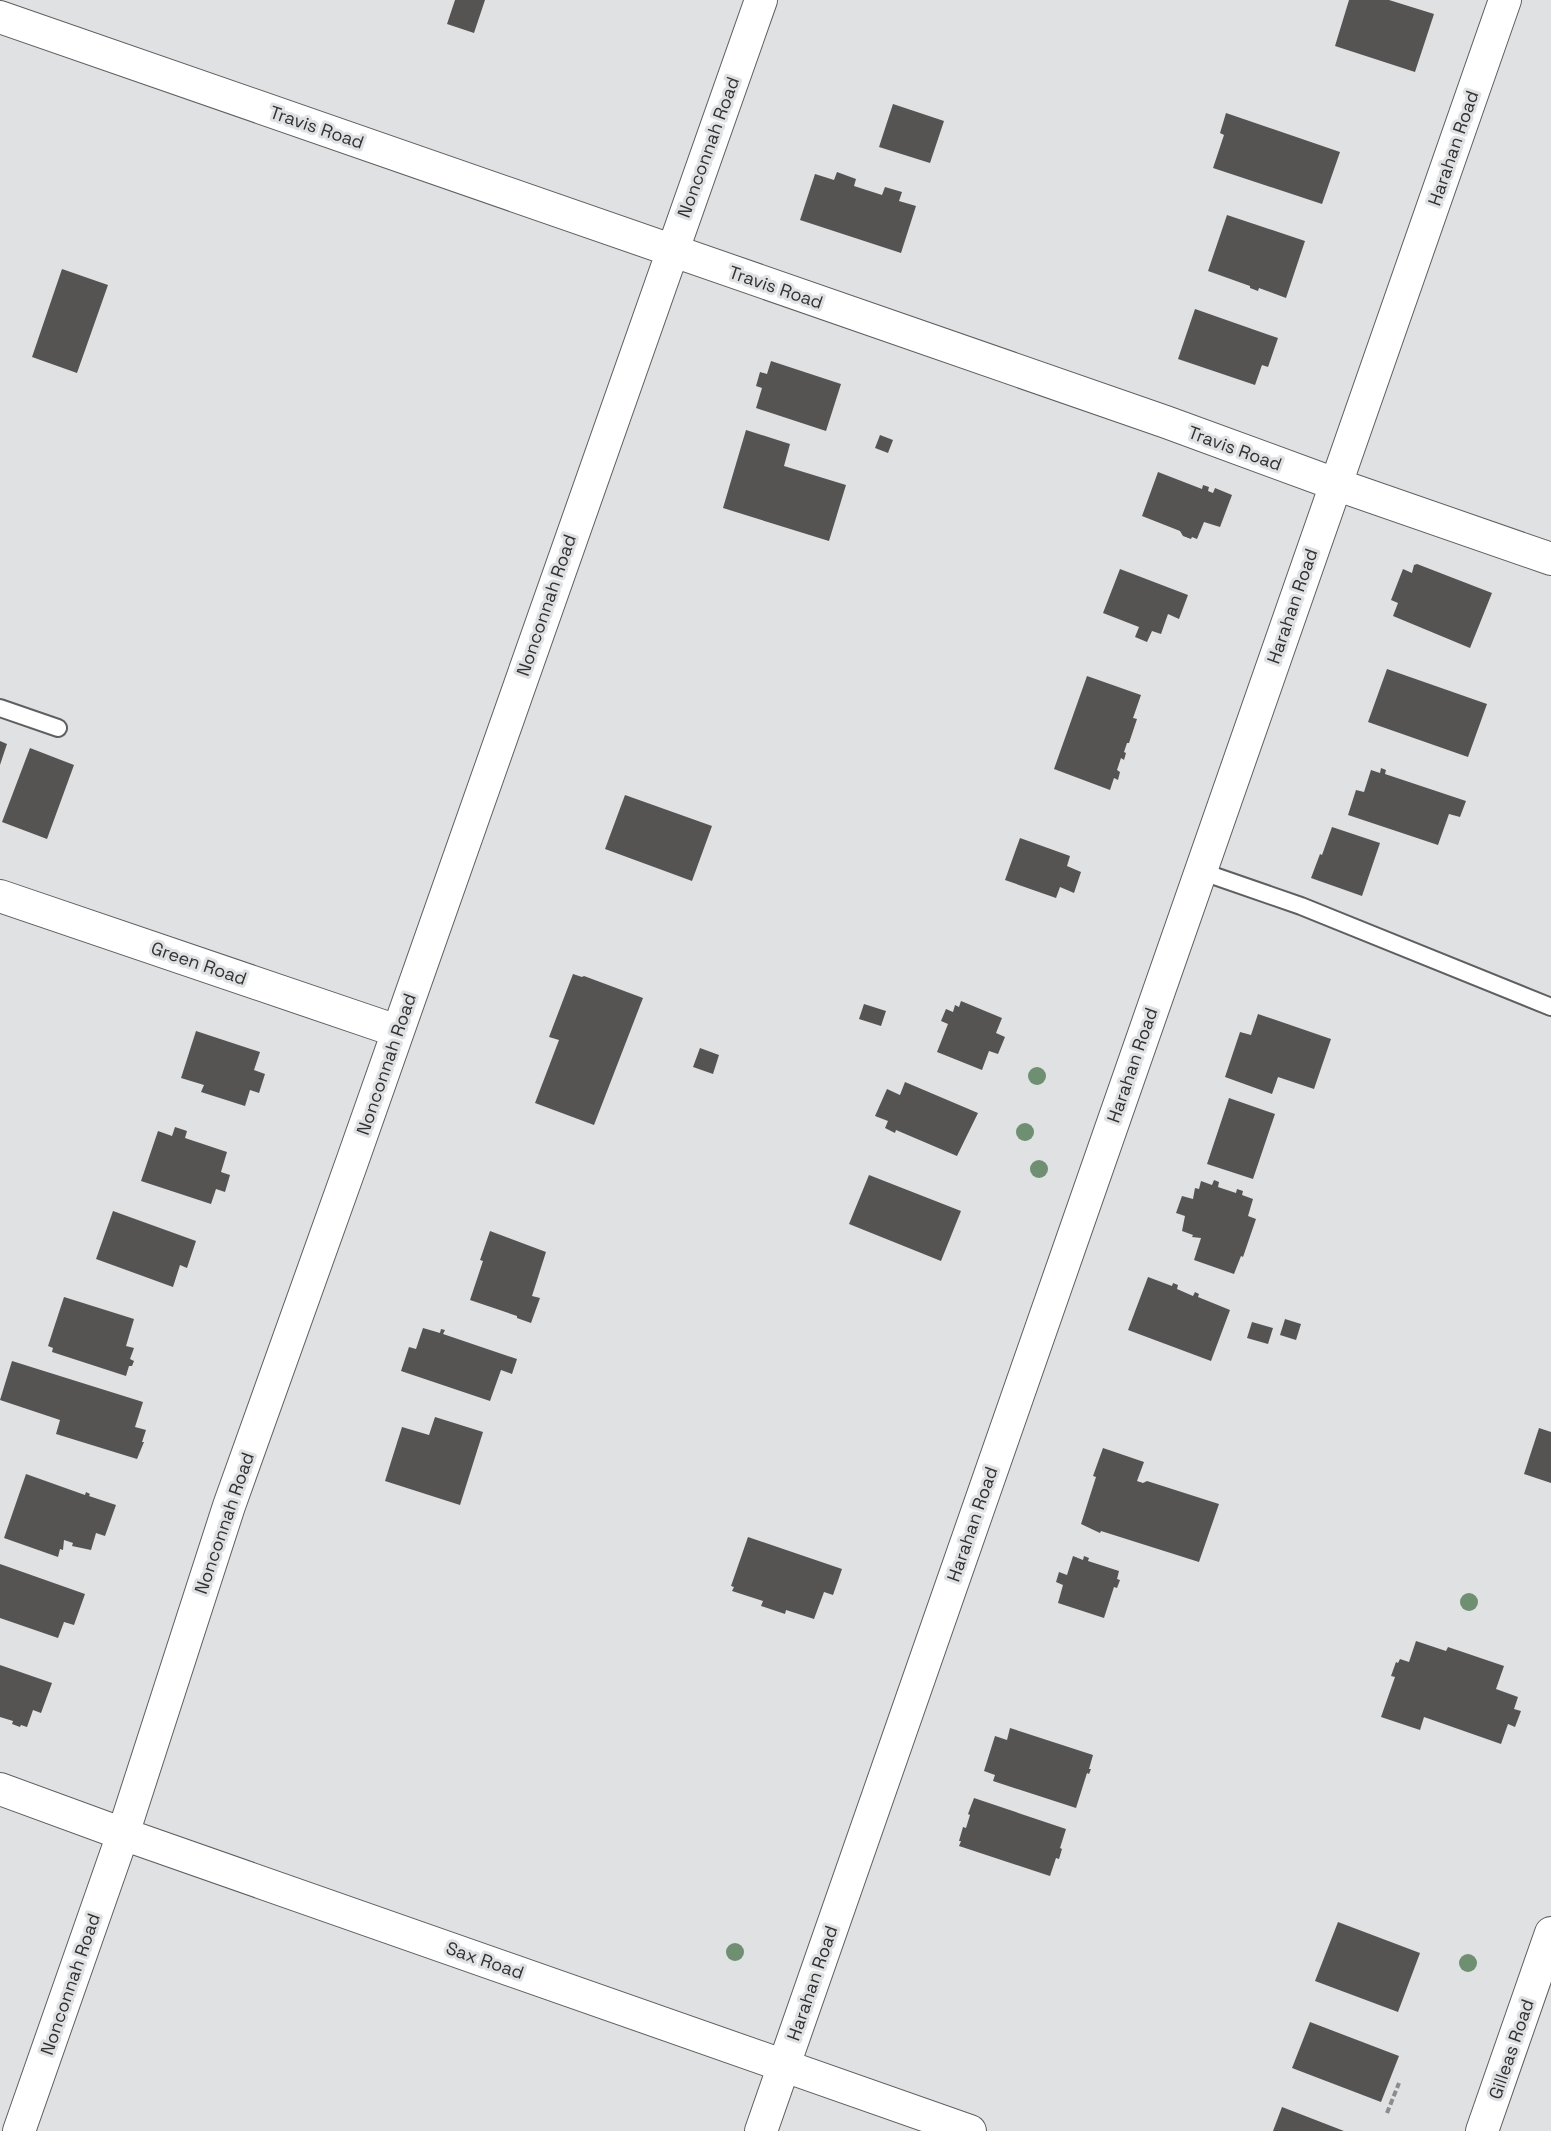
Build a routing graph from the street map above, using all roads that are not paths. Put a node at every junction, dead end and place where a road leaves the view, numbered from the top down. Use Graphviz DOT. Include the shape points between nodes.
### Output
graph roads {
  1 [pos="760,0"];
  2 [pos="1505,0"];
  3 [pos="0,17"];
  4 [pos="672,250"];
  5 [pos="1335,484"];
  6 [pos="1551,559"];
  7 [pos="0,708"];
  8 [pos="58,728"];
  9 [pos="1200,871"];
  10 [pos="0,897"];
  11 [pos="1551,1007"];
  12 [pos="397,1031"];
  13 [pos="0,1788"];
  14 [pos="123,1834"];
  15 [pos="1551,1933"];
  16 [pos="784,2065"];
  17 [pos="19,2131"];
  18 [pos="761,2131"];
  19 [pos="970,2131"];
  20 [pos="1482,2131"];
  1 -- 4 [label="street, Nonconnah Road"];
  2 -- 5 [label="street, Harahan Road"];
  3 -- 4 [label="street, Travis Road"];
  4 -- 5 [label="street, Travis Road"];
  4 -- 12 [label="street, Nonconnah Road"];
  5 -- 6 [label="street, Travis Road"];
  5 -- 9 [label="street, Harahan Road"];
  7 -- 8 [label="lane"];
  9 -- 11 [label="lane" via="1301,906"];
  9 -- 16 [label="street, Harahan Road"];
  10 -- 12 [label="street, Green Road"];
  12 -- 14 [label="street, Nonconnah Road" via="229,1506"];
  13 -- 14 [label="street, Sax Road"];
  14 -- 16 [label="street, Sax Road"];
  14 -- 17 [label="street, Nonconnah Road"];
  15 -- 20 [label="street, Gilleas Road"];
  16 -- 18 [label="street, Harahan Road"];
  16 -- 19 [label="street, Sax Road"];
}
